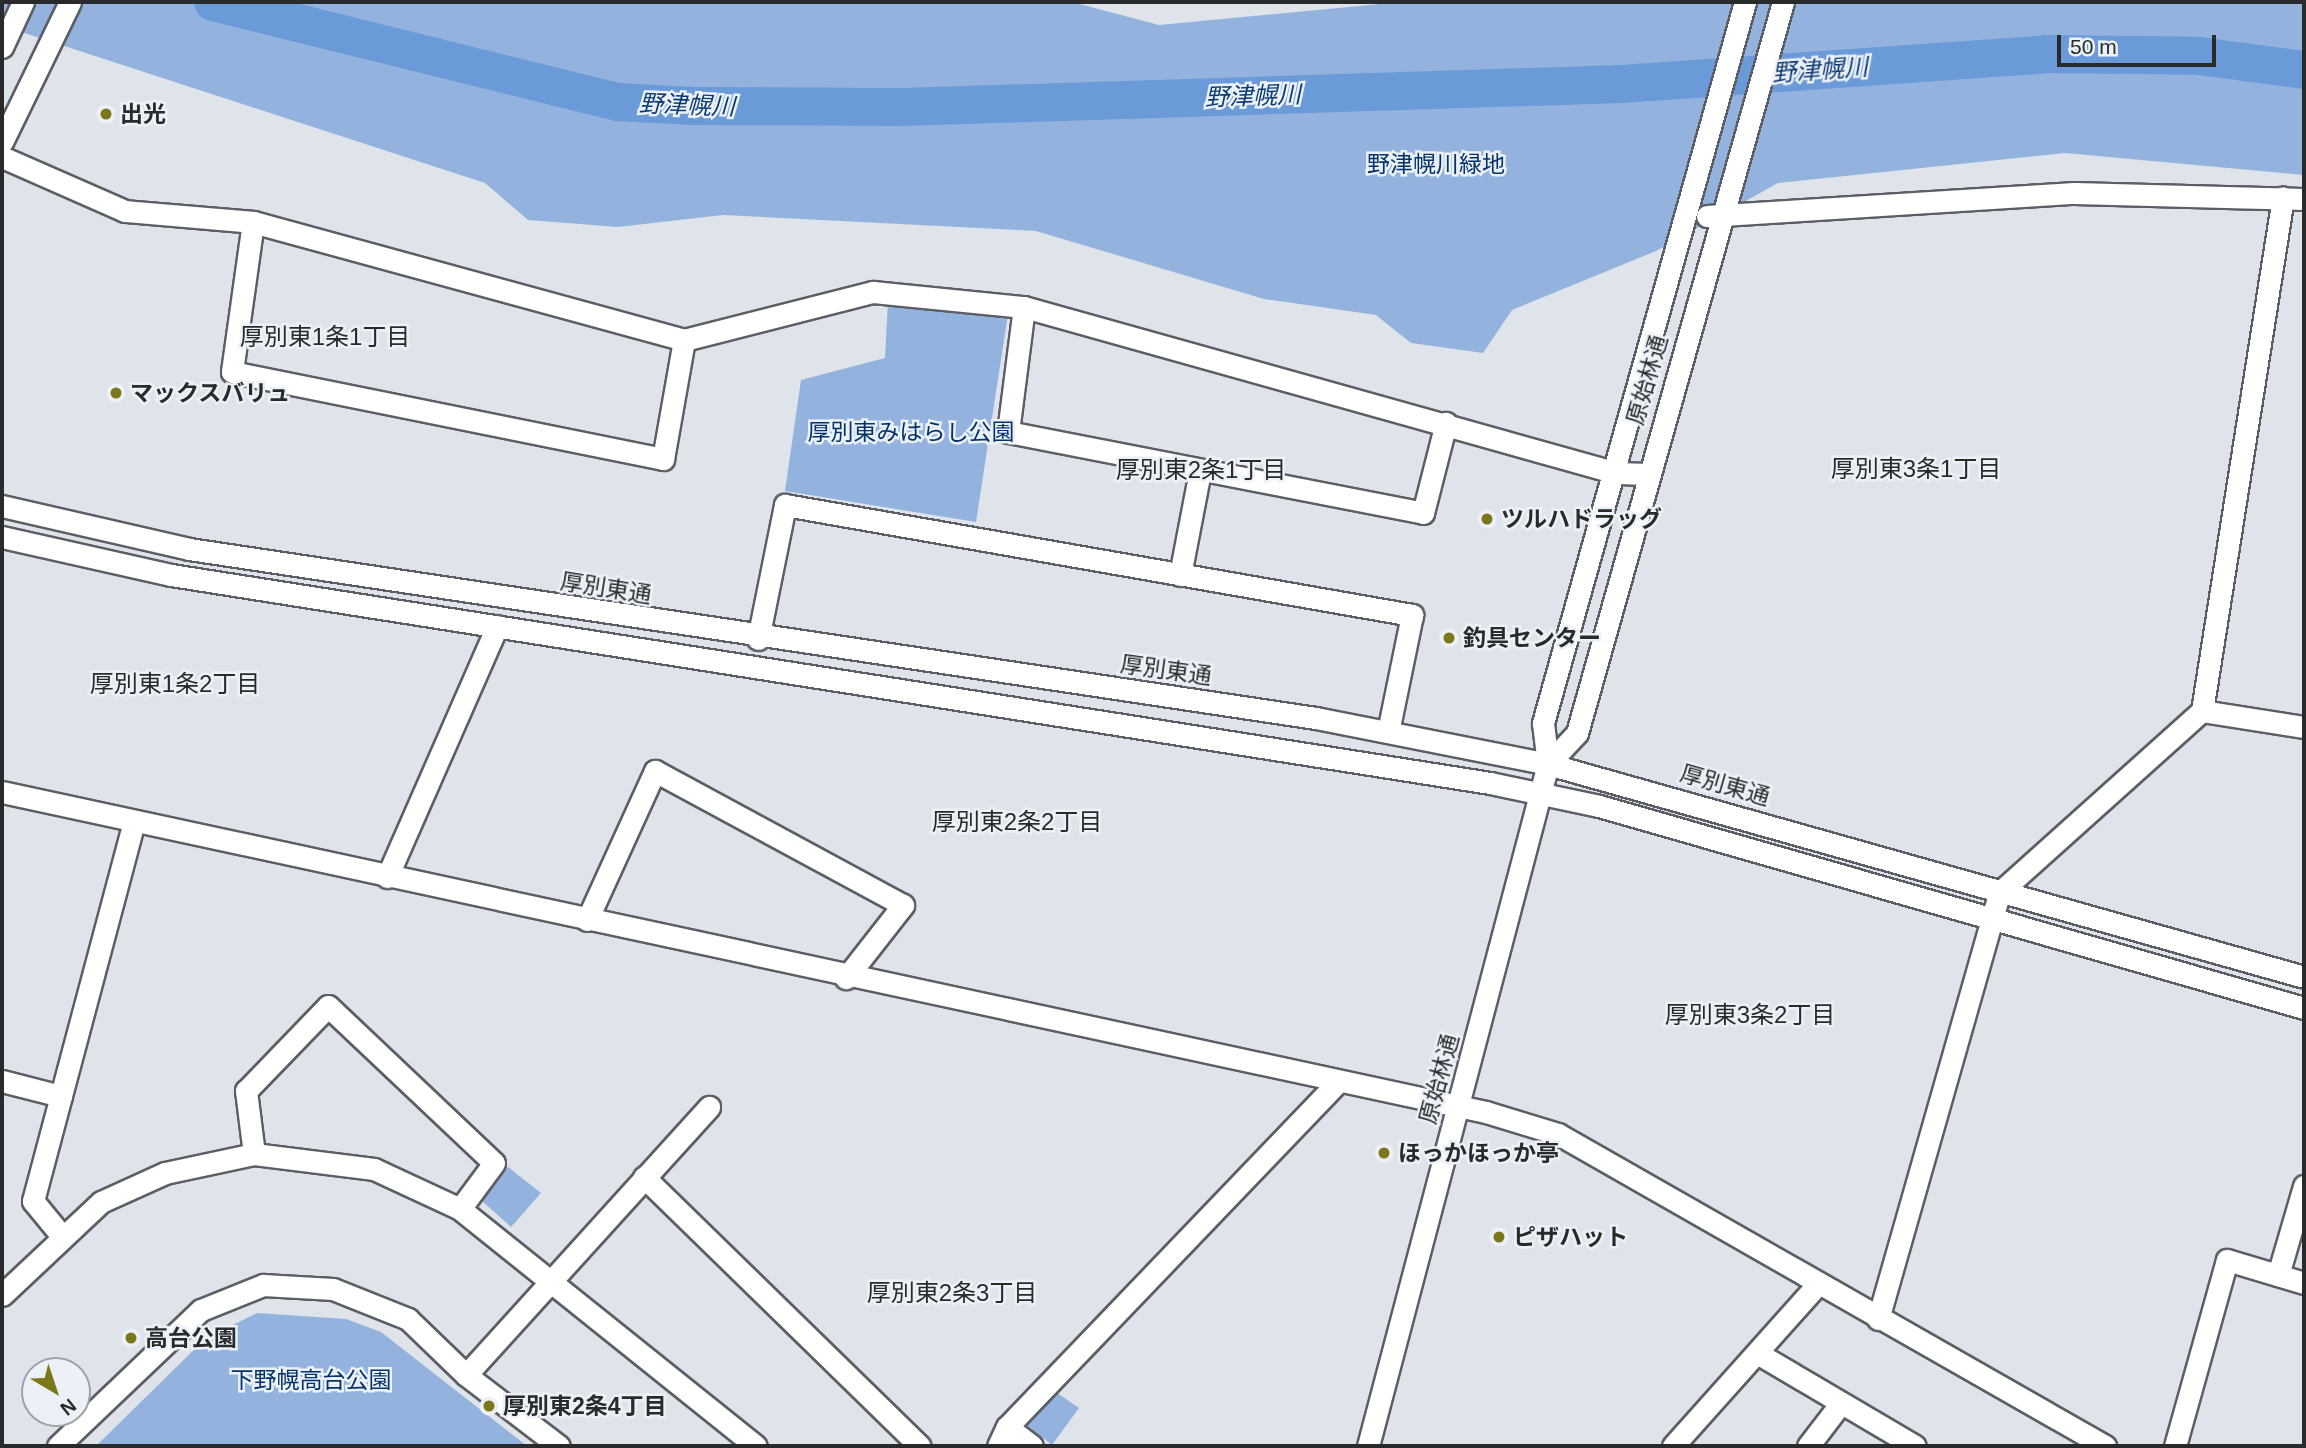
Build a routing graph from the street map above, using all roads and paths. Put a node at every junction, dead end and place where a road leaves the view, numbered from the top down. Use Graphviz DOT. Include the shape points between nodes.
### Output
graph roads {
  1 [pos="70,2"];
  2 [pos="1745,2"];
  3 [pos="1783,2"];
  4 [pos="22,4"];
  5 [pos="2,47"];
  6 [pos="2,142"];
  7 [pos="2,157"];
  8 [pos="2294,198"];
  9 [pos="1687,215"];
  10 [pos="1720,217"];
  11 [pos="253,222"];
  12 [pos="1024,307"];
  13 [pos="684,340"];
  14 [pos="1446,424"];
  15 [pos="1200,471"];
  16 [pos="1617,472"];
  17 [pos="1648,474"];
  18 [pos="2,506"];
  19 [pos="2,537"];
  20 [pos="1180,575"];
  21 [pos="497,626"];
  22 [pos="758,639"];
  23 [pos="2202,711"];
  24 [pos="2304,727"];
  25 [pos="1388,732"];
  26 [pos="1548,764"];
  27 [pos="2,792"];
  28 [pos="1541,795"];
  29 [pos="134,821"];
  30 [pos="387,877"];
  31 [pos="2000,892"];
  32 [pos="587,920"];
  33 [pos="1989,922"];
  34 [pos="2304,977"];
  35 [pos="846,978"];
  36 [pos="2304,1009"];
  37 [pos="2,1081"];
  38 [pos="1337,1083"];
  39 [pos="61,1096"];
  40 [pos="709,1107"];
  41 [pos="1458,1110"];
  42 [pos="254,1154"];
  43 [pos="644,1177"];
  44 [pos="2304,1186"];
  45 [pos="460,1209"];
  46 [pos="61,1235"];
  47 [pos="2278,1275"];
  48 [pos="551,1282"];
  49 [pos="2304,1283"];
  50 [pos="1818,1284"];
  51 [pos="2,1295"];
  52 [pos="1878,1319"];
  53 [pos="1757,1353"];
  54 [pos="466,1375"];
  55 [pos="1840,1403"];
  56 [pos="1007,1427"];
  57 [pos="58,1446"];
  58 [pos="559,1446"];
  59 [pos="756,1446"];
  60 [pos="920,1446"];
  61 [pos="998,1446"];
  62 [pos="1032,1446"];
  63 [pos="1367,1446"];
  64 [pos="1673,1446"];
  65 [pos="1808,1446"];
  66 [pos="1915,1446"];
  67 [pos="2105,1446"];
  68 [pos="2175,1446"];
  1 -- 6 [label="street"];
  2 -- 9 [label="street, 原始林通"];
  3 -- 10 [label="street, 原始林通"];
  4 -- 5 [label="street"];
  7 -- 11 [label="street" via="125,211"];
  8 -- 10 [label="street" via="2074,193"];
  8 -- 23 [label="street"];
  9 -- 10 [label="street"];
  9 -- 16 [label="street, 原始林通"];
  10 -- 17 [label="street, 原始林通"];
  11 -- 13 [label="street"];
  11 -- 13 [label="street" via="232,372 663,459"];
  12 -- 13 [label="street" via="873,292"];
  12 -- 14 [label="street"];
  12 -- 15 [label="street" via="1008,432"];
  14 -- 15 [label="street" via="1423,513"];
  14 -- 16 [label="street"];
  15 -- 20 [label="street"];
  16 -- 17 [label="street"];
  16 -- 26 [label="street, 原始林通" via="1543,723"];
  17 -- 26 [label="street, 原始林通" via="1577,733"];
  18 -- 22 [label="street, 厚別東通" via="189,549"];
  19 -- 21 [label="street" via="171,575"];
  20 -- 22 [label="street" via="785,505"];
  20 -- 25 [label="street" via="1412,615"];
  21 -- 28 [label="street" via="1306,751"];
  21 -- 30 [label="street"];
  22 -- 25 [label="street, 厚別東通"];
  23 -- 24 [label="street"];
  23 -- 31 [label="street"];
  25 -- 26 [label="street, 厚別東通"];
  26 -- 28 [label="street, 原始林通"];
  26 -- 31 [label="street, 厚別東通"];
  27 -- 29 [label="street"];
  28 -- 33 [label="street" via="1599,806"];
  28 -- 41 [label="street, 原始林通"];
  29 -- 30 [label="street"];
  29 -- 39 [label="street"];
  30 -- 32 [label="street"];
  31 -- 33 [label="street"];
  31 -- 34 [label="street, 厚別東通"];
  32 -- 35 [label="street"];
  32 -- 35 [label="street" via="655,771 904,905"];
  33 -- 36 [label="street"];
  33 -- 52 [label="street"];
  35 -- 38 [label="street"];
  37 -- 39 [label="street"];
  38 -- 41 [label="street"];
  38 -- 56 [label="street"];
  39 -- 46 [label="street" via="33,1201"];
  40 -- 43 [label="street"];
  41 -- 50 [label="street" via="1558,1134"];
  41 -- 63 [label="street, 原始林通"];
  42 -- 45 [label="street" via="374,1170"];
  42 -- 45 [label="street" via="246,1091 328,1006 494,1163"];
  42 -- 46 [label="street" via="165,1173 101,1202"];
  43 -- 48 [label="street"];
  43 -- 60 [label="street"];
  44 -- 47 [label="street"];
  45 -- 48 [label="street"];
  46 -- 51 [label="street"];
  47 -- 49 [label="street"];
  47 -- 68 [label="street" via="2227,1260"];
  48 -- 54 [label="street"];
  48 -- 59 [label="street"];
  50 -- 52 [label="street"];
  50 -- 53 [label="street"];
  52 -- 67 [label="street"];
  53 -- 55 [label="street"];
  53 -- 64 [label="street"];
  54 -- 57 [label="street" via="408,1319 333,1289 263,1285 201,1310"];
  54 -- 58 [label="street"];
  55 -- 65 [label="street"];
  55 -- 66 [label="street"];
  56 -- 61 [label="street"];
  56 -- 62 [label="street"];
}
